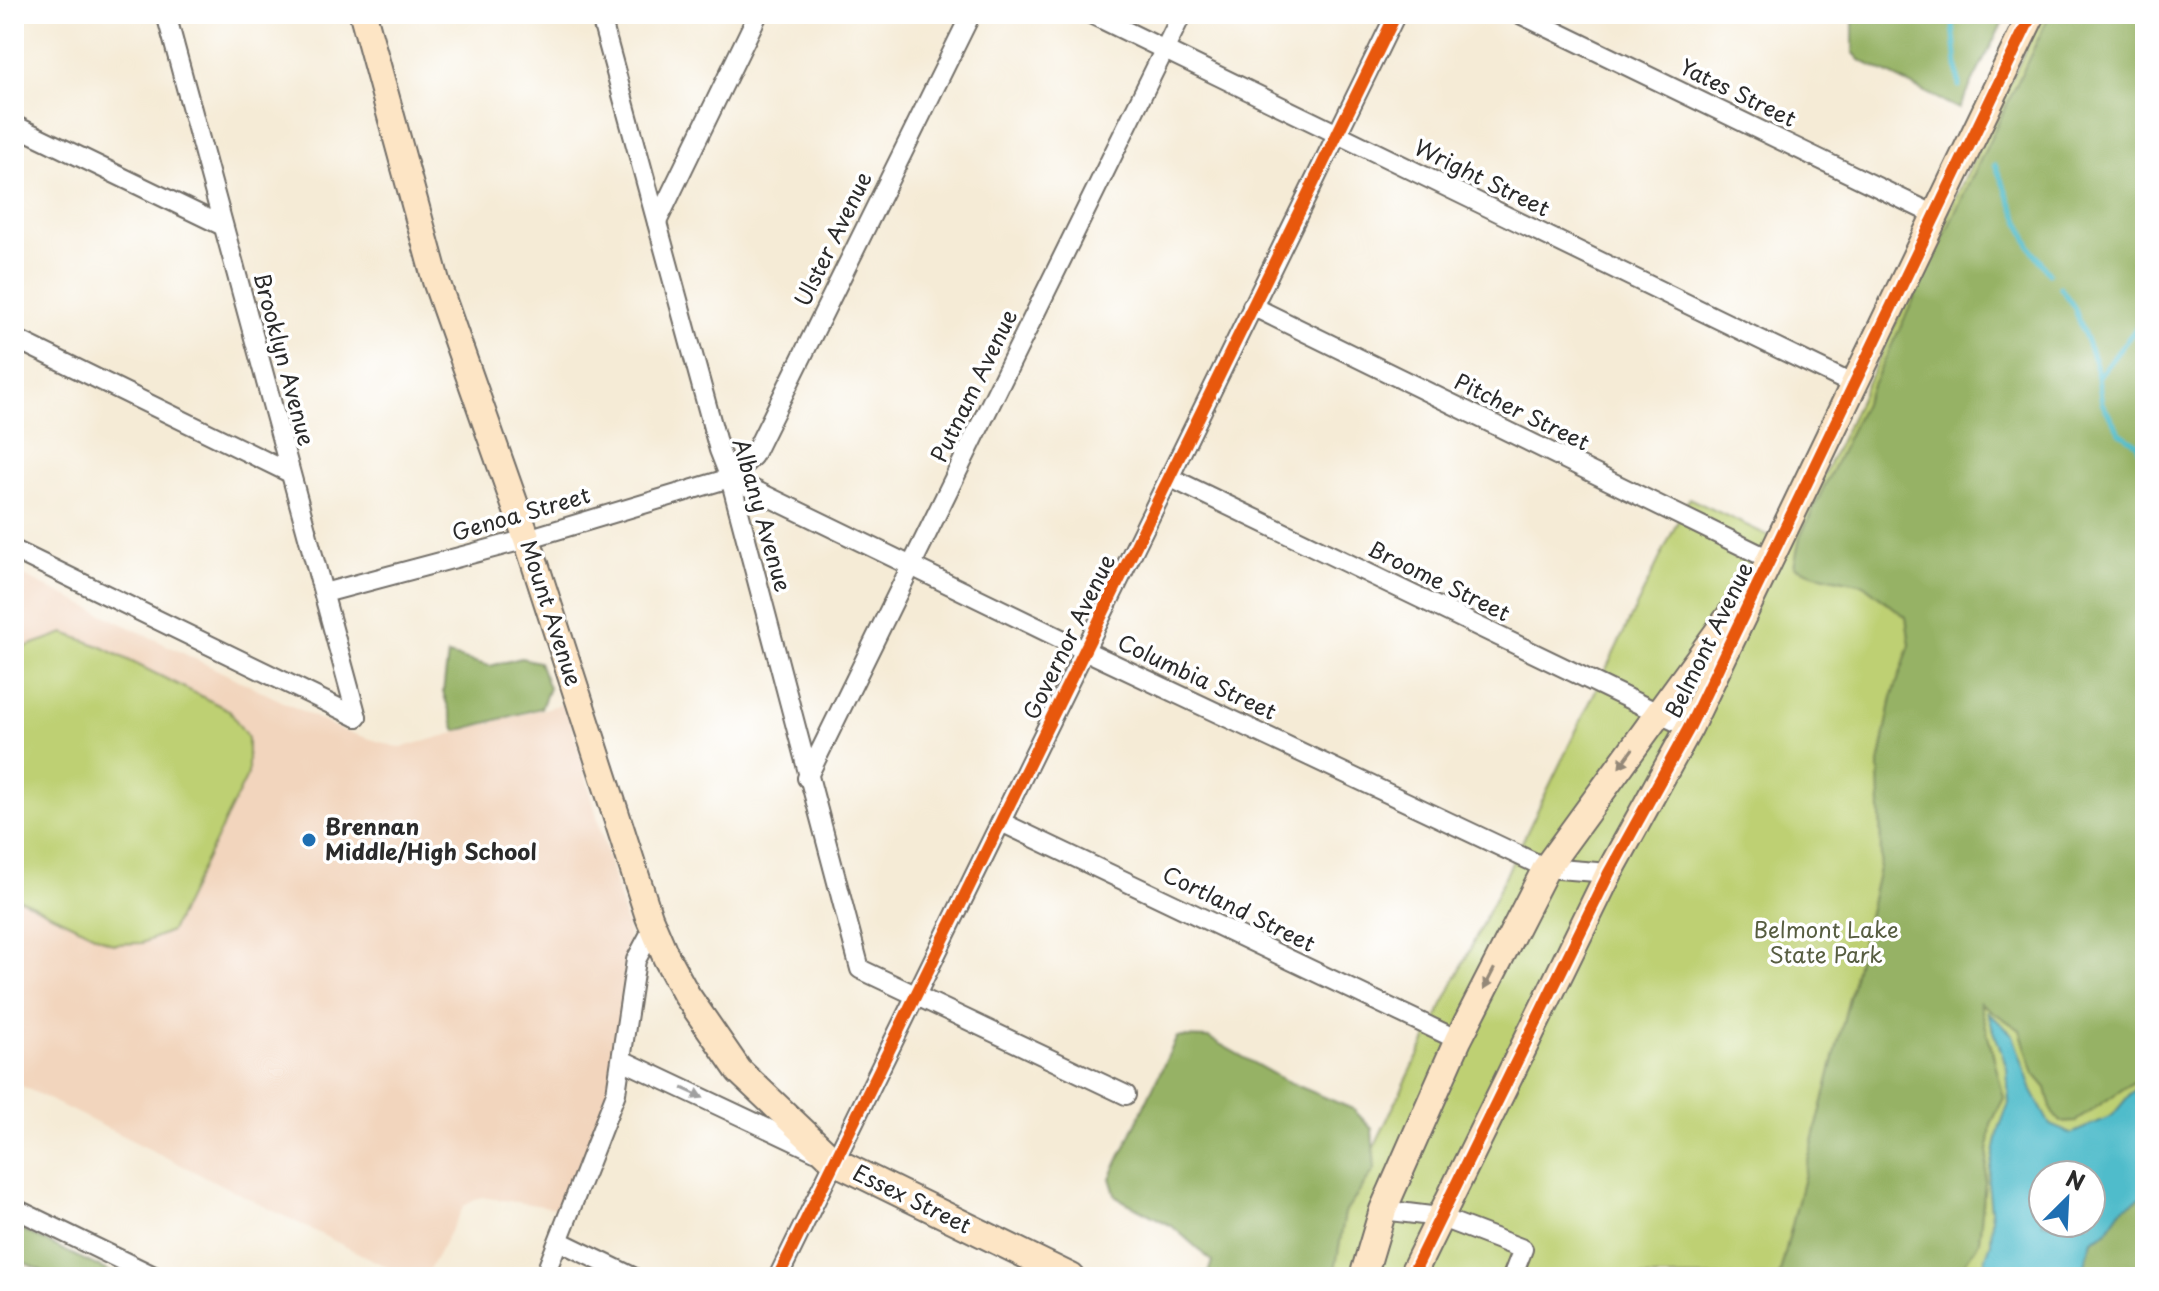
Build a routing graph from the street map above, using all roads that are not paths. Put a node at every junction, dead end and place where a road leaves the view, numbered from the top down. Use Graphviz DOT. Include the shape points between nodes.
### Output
graph roads {
  1 [pos="166,14"];
  2 [pos="363,14"];
  3 [pos="600,14"];
  4 [pos="758,14"];
  5 [pos="971,14"];
  6 [pos="1091,14"];
  7 [pos="1182,14"];
  8 [pos="1396,14"];
  9 [pos="1520,14"];
  10 [pos="2032,14"];
  11 [pos="1164,50"];
  12 [pos="14,125"];
  13 [pos="1336,134"];
  14 [pos="1935,215"];
  15 [pos="657,222"];
  16 [pos="223,226"];
  17 [pos="1252,306"];
  18 [pos="14,338"];
  19 [pos="1854,385"];
  20 [pos="290,473"];
  21 [pos="1169,477"];
  22 [pos="730,478"];
  23 [pos="527,539"];
  24 [pos="14,550"];
  25 [pos="1771,560"];
  26 [pos="913,565"];
  27 [pos="324,593"];
  28 [pos="1084,650"];
  29 [pos="1658,713"];
  30 [pos="1689,728"];
  31 [pos="807,778"];
  32 [pos="1001,822"];
  33 [pos="1546,868"];
  34 [pos="1609,873"];
  35 [pos="653,928"];
  36 [pos="917,995"];
  37 [pos="1458,1040"];
  38 [pos="622,1060"];
  39 [pos="1126,1095"];
  40 [pos="834,1161"];
  41 [pos="14,1208"];
  42 [pos="1383,1210"];
  43 [pos="1439,1217"];
  44 [pos="559,1241"];
  45 [pos="1373,1243"];
  46 [pos="156,1277"];
  47 [pos="544,1277"];
  48 [pos="633,1277"];
  49 [pos="778,1277"];
  50 [pos="1071,1277"];
  51 [pos="1349,1277"];
  52 [pos="1363,1277"];
  53 [pos="1411,1277"];
  54 [pos="1512,1277"];
  1 -- 16 [label="street, Brooklyn Avenue"];
  2 -- 23 [label="street, Mount Avenue" via="436,281"];
  3 -- 15 [label="street, Albany Avenue"];
  4 -- 15 [label="street"];
  5 -- 22 [label="street, Ulster Avenue" via="753,456"];
  6 -- 11 [label="street, Wright Street"];
  7 -- 11 [label="street, Putnam Avenue"];
  8 -- 13 [label="street, Governor Avenue"];
  9 -- 14 [label="street, Yates Street"];
  10 -- 14 [label="street, Belmont Avenue"];
  11 -- 13 [label="street, Wright Street"];
  11 -- 26 [label="street, Putnam Avenue"];
  12 -- 16 [label="street"];
  13 -- 17 [label="street, Governor Avenue"];
  13 -- 19 [label="street, Wright Street"];
  14 -- 19 [label="street, Belmont Avenue"];
  15 -- 22 [label="street, Albany Avenue"];
  16 -- 20 [label="street, Brooklyn Avenue"];
  17 -- 21 [label="street, Governor Avenue"];
  17 -- 25 [label="street, Pitcher Street"];
  18 -- 20 [label="street"];
  19 -- 25 [label="street, Belmont Avenue"];
  20 -- 27 [label="street, Brooklyn Avenue"];
  21 -- 28 [label="street, Governor Avenue"];
  21 -- 29 [label="street, Broome Street"];
  22 -- 23 [label="street, Genoa Street"];
  22 -- 26 [label="street, Columbia Street"];
  22 -- 31 [label="street, Albany Avenue"];
  23 -- 27 [label="street, Genoa Street"];
  23 -- 35 [label="street, Mount Avenue"];
  24 -- 27 [label="street, Brooklyn Avenue" via="357,717"];
  25 -- 29 [label="street, Belmont Avenue"];
  25 -- 30 [label="street, Belmont Avenue"];
  26 -- 28 [label="street, Columbia Street"];
  26 -- 31 [label="street, Putnam Avenue"];
  28 -- 32 [label="street, Governor Avenue"];
  28 -- 33 [label="street, Columbia Street"];
  29 -- 30 [label="street, Broome Street"];
  29 -- 33 [label="street, Belmont Avenue, one-way"];
  30 -- 34 [label="street, Belmont Avenue"];
  31 -- 36 [label="street, Albany Avenue" via="860,969"];
  32 -- 36 [label="street, Governor Avenue"];
  32 -- 37 [label="street, Cortland Street"];
  33 -- 34 [label="street, Columbia Street"];
  33 -- 37 [label="street, Belmont Avenue, one-way"];
  34 -- 43 [label="street, Belmont Avenue"];
  35 -- 38 [label="street" via="636,960"];
  35 -- 40 [label="street, Mount Avenue" via="686,994 739,1071"];
  36 -- 39 [label="street, Albany Avenue"];
  36 -- 40 [label="street, Governor Avenue"];
  37 -- 42 [label="street, Belmont Avenue"];
  38 -- 40 [label="street, Essex Street, one-way"];
  38 -- 44 [label="street" via="616,1093"];
  40 -- 49 [label="street, Governor Avenue"];
  40 -- 50 [label="street, Essex Street"];
  41 -- 46 [label="street"];
  42 -- 43 [label="street"];
  42 -- 45 [label="street, Belmont Avenue"];
  43 -- 53 [label="street, Belmont Avenue"];
  43 -- 54 [label="street" via="1523,1249"];
  44 -- 47 [label="street"];
  44 -- 48 [label="street"];
  45 -- 51 [label="street"];
  45 -- 52 [label="street, Belmont Avenue"];
}
